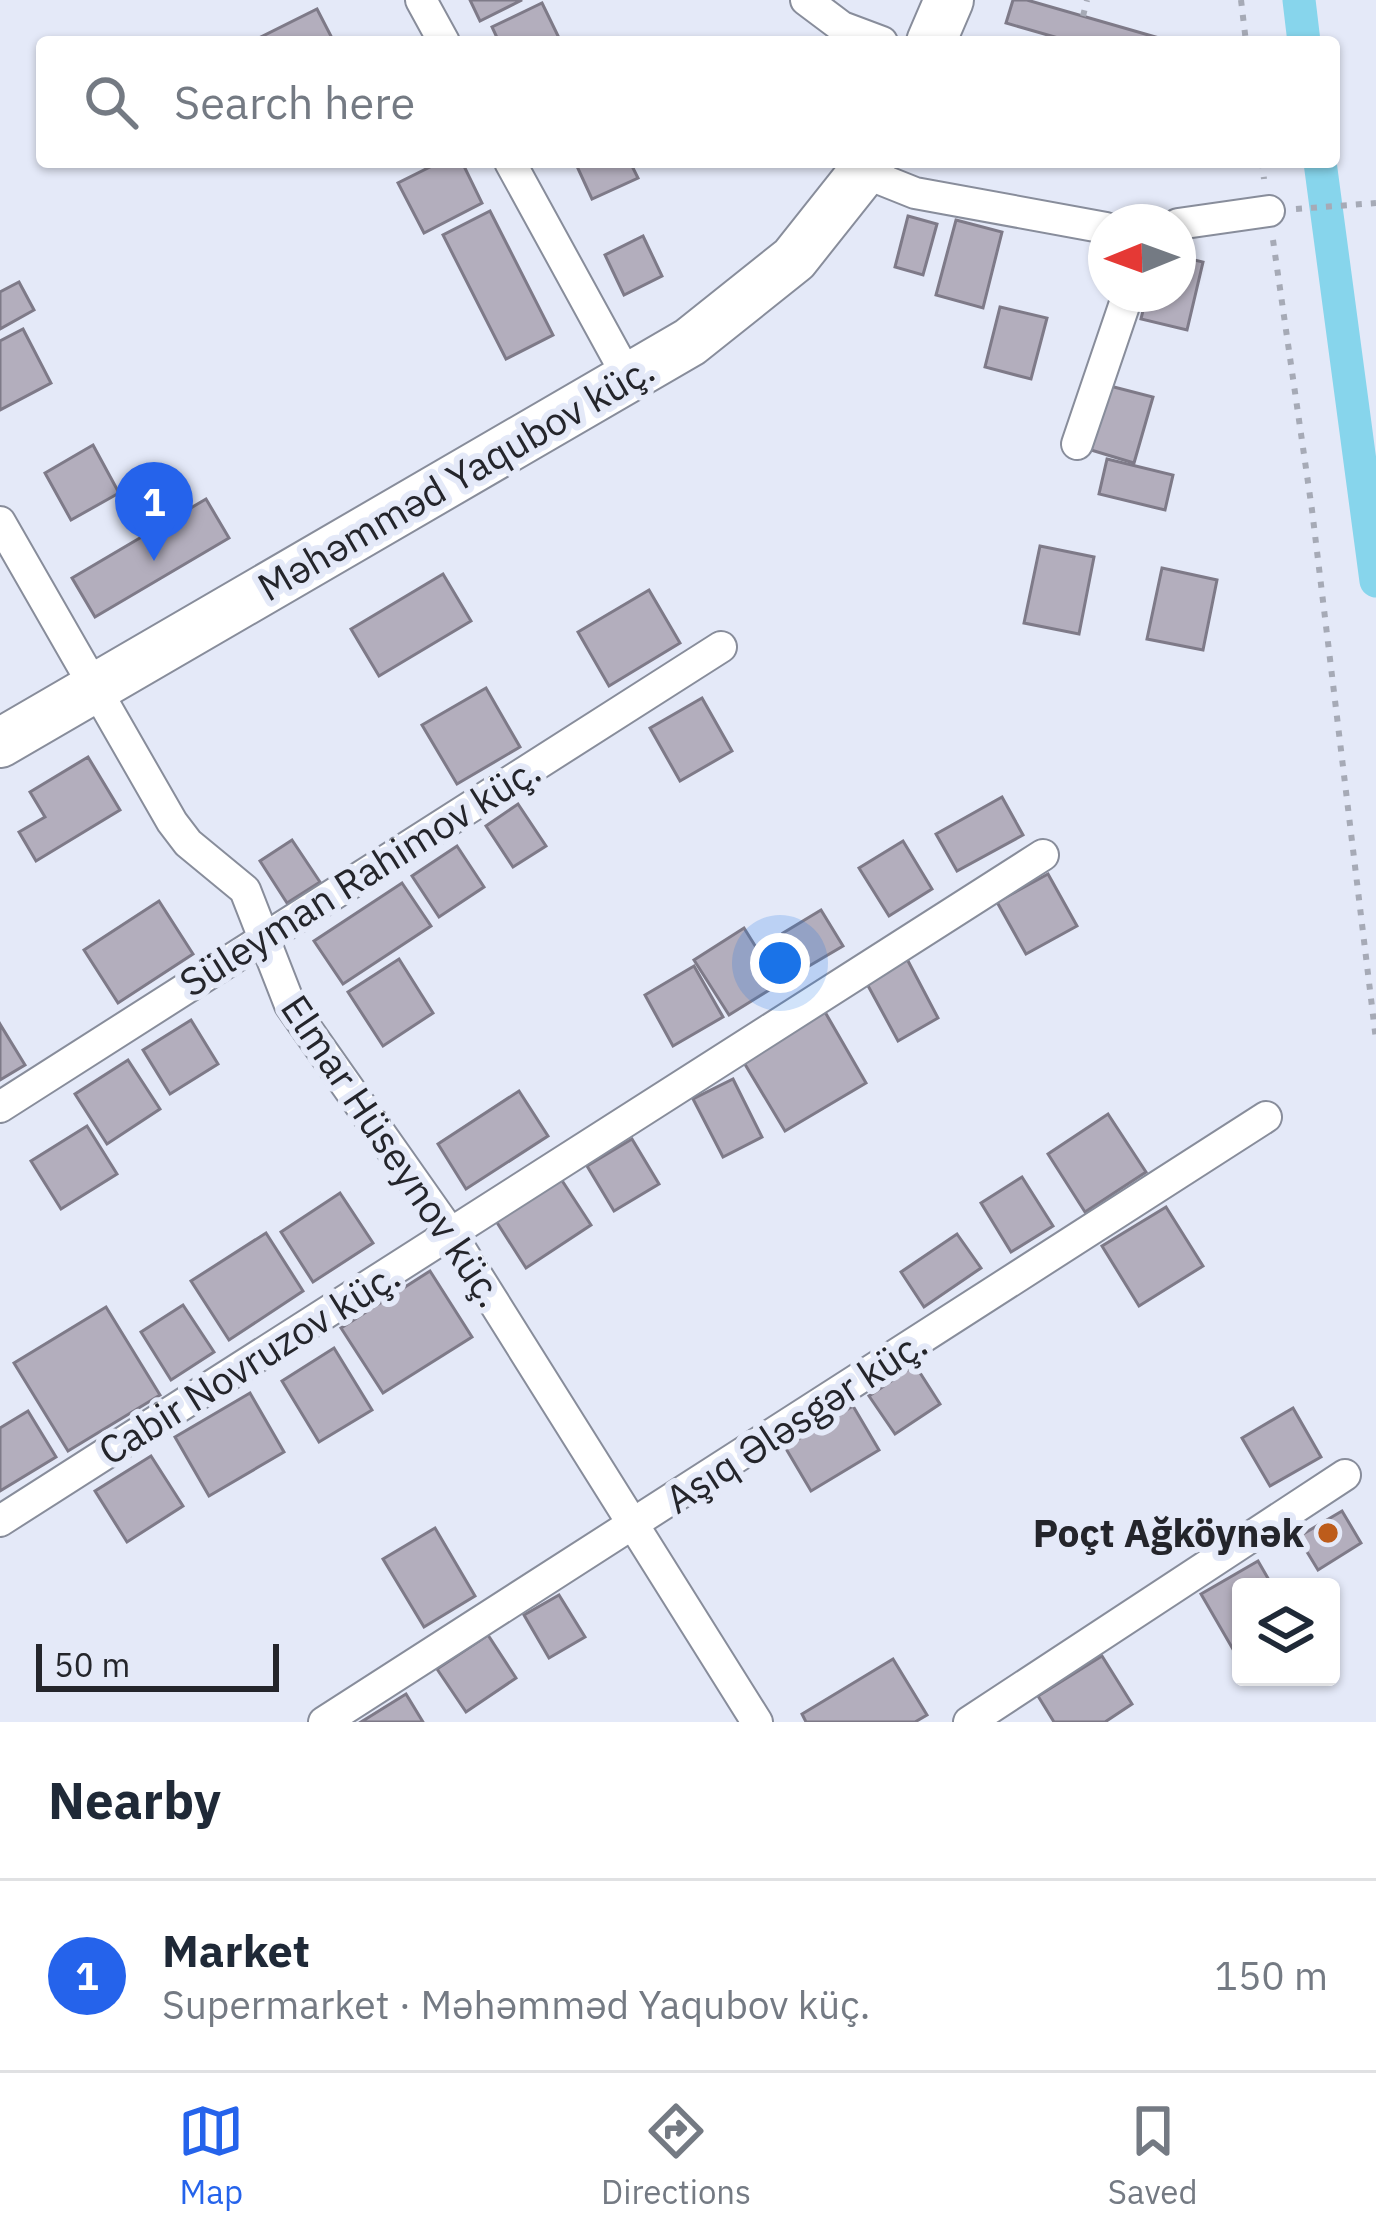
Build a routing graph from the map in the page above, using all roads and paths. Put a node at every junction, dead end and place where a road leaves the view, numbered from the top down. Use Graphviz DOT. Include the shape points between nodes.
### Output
graph roads {
  1 [pos="421,0"];
  2 [pos="806,0"];
  3 [pos="949,0"];
  4 [pos="1087,0"];
  5 [pos="1241,0"];
  6 [pos="1083,16"];
  7 [pos="441,36"];
  8 [pos="866,36"];
  9 [pos="934,36"];
  10 [pos="1245,36"];
  11 [pos="513,168"];
  12 [pos="867,168"];
  13 [pos="870,168"];
  14 [pos="1263,168"];
  15 [pos="1376,203"];
  16 [pos="1269,211"];
  17 [pos="1196,221"];
  18 [pos="1088,224"];
  19 [pos="1122,312"];
  20 [pos="629,379"];
  21 [pos="1077,445"];
  22 [pos="0,521"];
  23 [pos="721,647"];
  24 [pos="93,687"];
  25 [pos="0,743"];
  26 [pos="1043,855"];
  27 [pos="266,935"];
  28 [pos="1376,1040"];
  29 [pos="0,1107"];
  30 [pos="1266,1117"];
  31 [pos="451,1234"];
  32 [pos="1345,1475"];
  33 [pos="0,1521"];
  34 [pos="635,1525"];
  35 [pos="324,1722"];
  36 [pos="757,1722"];
  37 [pos="969,1722"];
  1 -- 7 [label="street"];
  2 -- 8 [label="street"];
  3 -- 9 [label="main road"];
  4 -- 6 [label="path"];
  5 -- 10 [label="path"];
  11 -- 20 [label="street"];
  12 -- 20 [label="main road, Məhəmməd Yaqubov küç." via="822,229 751,298"];
  13 -- 18 [label="street" via="915,193"];
  14 -- 16 [label="path"];
  15 -- 16 [label="path"];
  16 -- 17 [label="street"];
  16 -- 28 [label="path"];
  19 -- 21 [label="street"];
  20 -- 24 [label="main road, Məhəmməd Yaqubov küç."];
  22 -- 24 [label="street, Elmar Hüseynov küç."];
  23 -- 27 [label="street, Süleyman Rahimov küç."];
  24 -- 25 [label="main road, Məhəmməd Yaqubov küç."];
  24 -- 27 [label="street, Elmar Hüseynov küç." via="172,822 245,890"];
  26 -- 31 [label="street, Cabir Novruzov küç."];
  27 -- 29 [label="street, Süleyman Rahimov küç."];
  27 -- 31 [label="street, Elmar Hüseynov küç." via="290,1005"];
  30 -- 34 [label="street, Aşıq Ələsgər küç."];
  31 -- 33 [label="street, Cabir Novruzov küç."];
  31 -- 34 [label="street, Elmar Hüseynov küç."];
  32 -- 37 [label="street"];
  34 -- 35 [label="street, Aşıq Ələsgər küç."];
  34 -- 36 [label="street, Elmar Hüseynov küç."];
}
